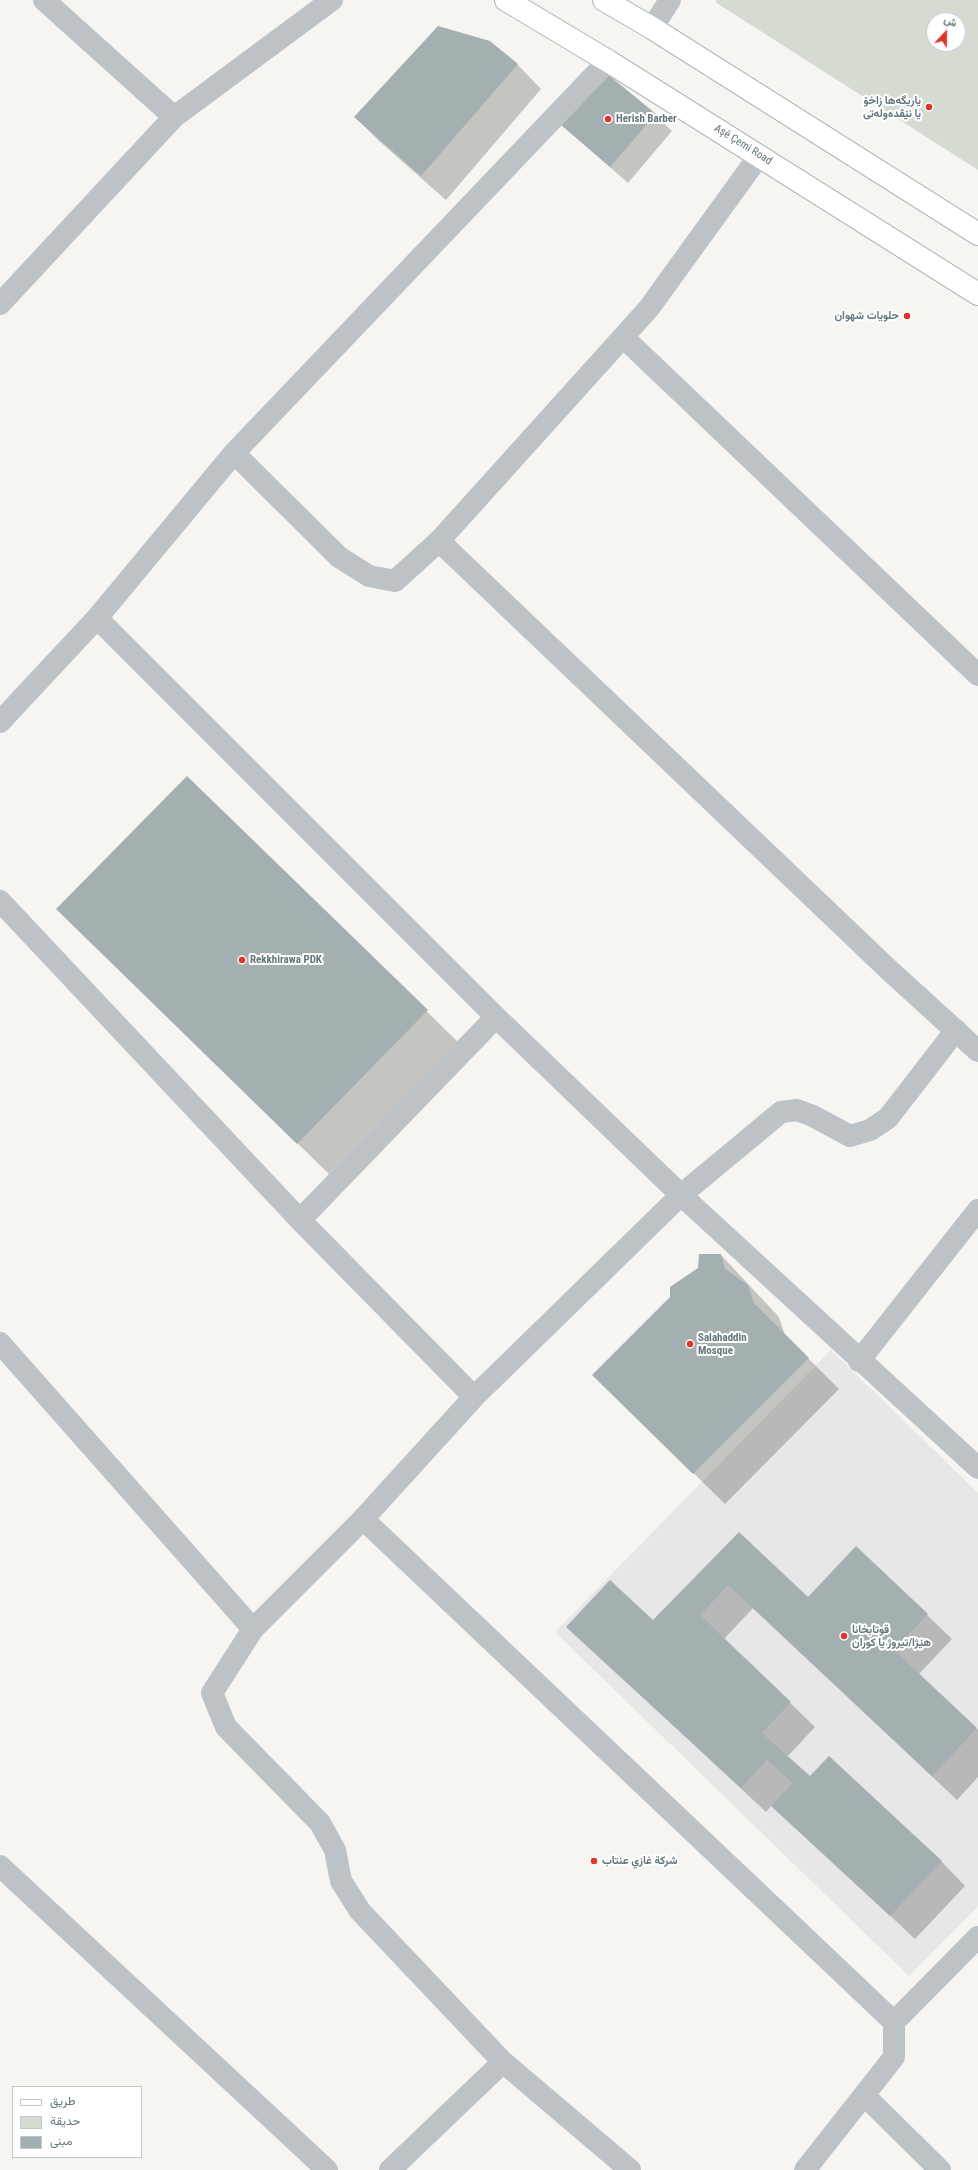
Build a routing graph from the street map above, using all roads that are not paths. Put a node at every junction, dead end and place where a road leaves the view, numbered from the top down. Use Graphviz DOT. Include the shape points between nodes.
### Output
graph roads {
  1 [pos="44,0"];
  2 [pos="332,0"];
  3 [pos="506,0"];
  4 [pos="604,0"];
  5 [pos="670,0"];
  6 [pos="652,28"];
  7 [pos="608,61"];
  8 [pos="174,117"];
  9 [pos="759,156"];
  10 [pos="978,234"];
  11 [pos="978,294"];
  12 [pos="0,304"];
  13 [pos="623,337"];
  14 [pos="234,453"];
  15 [pos="439,541"];
  16 [pos="97,618"];
  17 [pos="978,675"];
  18 [pos="0,722"];
  19 [pos="0,901"];
  20 [pos="496,1017"];
  21 [pos="956,1030"];
  22 [pos="978,1051"];
  23 [pos="682,1195"];
  24 [pos="978,1210"];
  25 [pos="300,1220"];
  26 [pos="0,1343"];
  27 [pos="859,1361"];
  28 [pos="474,1397"];
  29 [pos="978,1468"];
  30 [pos="364,1519"];
  31 [pos="253,1629"];
  32 [pos="0,1866"];
  33 [pos="978,1937"];
  34 [pos="894,2022"];
  35 [pos="503,2062"];
  36 [pos="865,2096"];
  37 [pos="327,2170"];
  38 [pos="390,2170"];
  39 [pos="630,2170"];
  40 [pos="805,2170"];
  41 [pos="940,2170"];
  1 -- 8 [label="street"];
  2 -- 8 [label="street"];
  3 -- 7 [label="main road, Aşê Çemi Road"];
  4 -- 6 [label="main road"];
  5 -- 6 [label="street"];
  6 -- 10 [label="main road"];
  7 -- 9 [label="main road, Aşê Çemi Road"];
  7 -- 14 [label="street"];
  8 -- 12 [label="street"];
  9 -- 11 [label="main road, Aşê Çemi Road"];
  9 -- 13 [label="street" via="649,308"];
  13 -- 15 [label="street"];
  13 -- 17 [label="street"];
  14 -- 15 [label="street" via="338,556 370,576 395,581"];
  14 -- 16 [label="street"];
  15 -- 21 [label="street" via="888,969"];
  16 -- 18 [label="street"];
  16 -- 20 [label="street"];
  19 -- 25 [label="street"];
  20 -- 23 [label="street"];
  20 -- 25 [label="street"];
  21 -- 22 [label="street"];
  21 -- 23 [label="street" via="888,1118 870,1130 850,1136 814,1116 797,1110 781,1112"];
  23 -- 27 [label="street"];
  23 -- 28 [label="street"];
  24 -- 27 [label="street"];
  25 -- 28 [label="street"];
  26 -- 31 [label="street"];
  27 -- 29 [label="street"];
  28 -- 30 [label="street"];
  30 -- 31 [label="street"];
  30 -- 34 [label="street"];
  31 -- 35 [label="street" via="212,1693 226,1727 320,1823 335,1850 340,1881 360,1911"];
  32 -- 37 [label="street"];
  33 -- 34 [label="street"];
  34 -- 36 [label="street" via="894,2057"];
  35 -- 38 [label="street"];
  35 -- 39 [label="street"];
  36 -- 40 [label="street"];
  36 -- 41 [label="street"];
}
